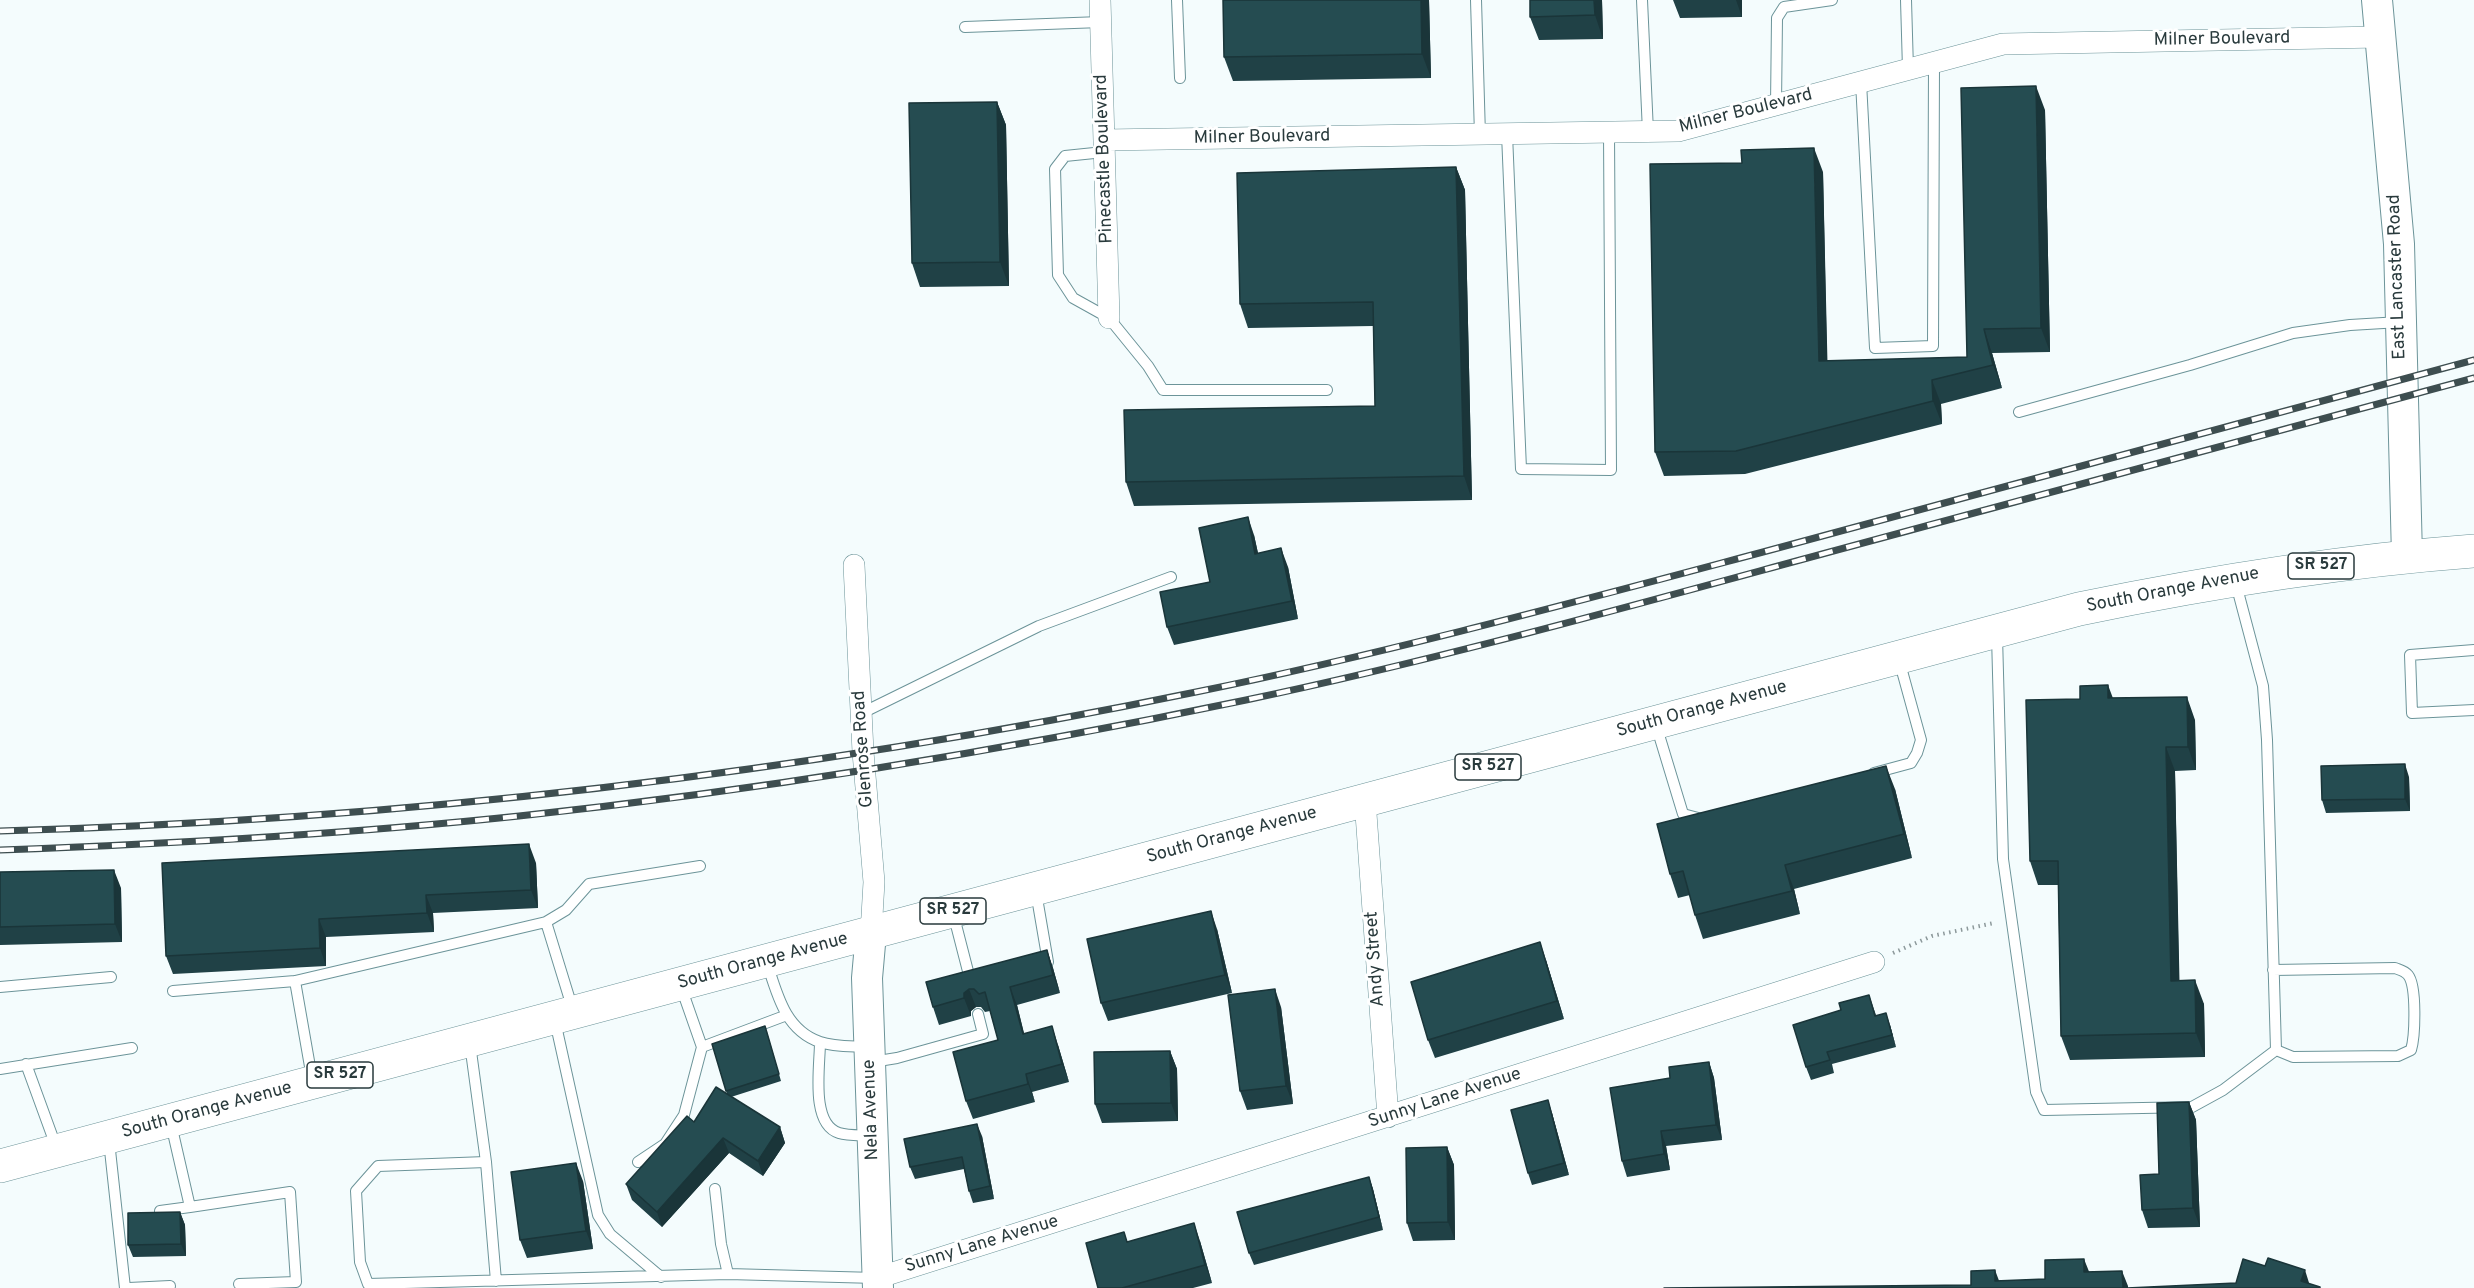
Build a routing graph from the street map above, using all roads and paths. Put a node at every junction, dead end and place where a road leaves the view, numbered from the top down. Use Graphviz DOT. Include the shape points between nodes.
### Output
graph roads {
  1 [pos="1100,0"];
  2 [pos="1177,0"];
  3 [pos="1476,0"];
  4 [pos="1642,0"];
  5 [pos="1832,0"];
  6 [pos="1905,0"];
  7 [pos="2377,0"];
  8 [pos="1101,22"];
  9 [pos="965,27"];
  10 [pos="2380,37"];
  11 [pos="1934,62"];
  12 [pos="1908,69"];
  13 [pos="1180,78"];
  14 [pos="1861,82"];
  15 [pos="1776,105"];
  16 [pos="1609,132"];
  17 [pos="1648,132"];
  18 [pos="1507,134"];
  19 [pos="1480,135"];
  20 [pos="1104,146"];
  21 [pos="1109,318"];
  22 [pos="2401,322"];
  23 [pos="1327,390"];
  24 [pos="2019,412"];
  25 [pos="2474,551"];
  26 [pos="2407,556"];
  27 [pos="854,565"];
  28 [pos="1171,577"];
  29 [pos="2234,578"];
  30 [pos="1997,631"];
  31 [pos="2474,650"];
  32 [pos="1899,657"];
  33 [pos="2474,710"];
  34 [pos="861,713"];
  35 [pos="1655,722"];
  36 [pos="1867,775"];
  37 [pos="1365,800"];
  38 [pos="1712,817"];
  39 [pos="700,866"];
  40 [pos="1035,889"];
  41 [pos="953,911"];
  42 [pos="2012,918"];
  43 [pos="546,922"];
  44 [pos="871,933"];
  45 [pos="766,961"];
  46 [pos="1874,962"];
  47 [pos="1037,966"];
  48 [pos="2273,970"];
  49 [pos="111,977"];
  50 [pos="295,981"];
  51 [pos="680,984"];
  52 [pos="975,984"];
  53 [pos="0,987"];
  54 [pos="173,991"];
  55 [pos="978,1014"];
  56 [pos="564,1015"];
  57 [pos="787,1015"];
  58 [pos="470,1040"];
  59 [pos="820,1042"];
  60 [pos="702,1047"];
  61 [pos="132,1048"];
  62 [pos="2276,1050"];
  63 [pos="870,1055"];
  64 [pos="26,1064"];
  65 [pos="0,1069"];
  66 [pos="313,1082"];
  67 [pos="1388,1117"];
  68 [pos="171,1120"];
  69 [pos="873,1136"];
  70 [pos="108,1137"];
  71 [pos="58,1151"];
  72 [pos="486,1162"];
  73 [pos="638,1162"];
  74 [pos="0,1166"];
  75 [pos="715,1189"];
  76 [pos="190,1207"];
  77 [pos="160,1211"];
  78 [pos="728,1274"];
  79 [pos="661,1276"];
  80 [pos="496,1281"];
  81 [pos="878,1283"];
  82 [pos="239,1284"];
  83 [pos="170,1286"];
  84 [pos="127,1288"];
  1 -- 8 [label="street, Pinecastle Boulevard"];
  2 -- 13 [label="lane"];
  3 -- 19 [label="lane"];
  4 -- 17 [label="lane"];
  5 -- 15 [label="lane" via="1784,7 1777,18"];
  6 -- 12 [label="lane"];
  7 -- 10 [label="street, East Lancaster Road"];
  8 -- 9 [label="lane"];
  8 -- 20 [label="street, Pinecastle Boulevard"];
  10 -- 11 [label="street, Milner Boulevard" via="2003,44"];
  10 -- 22 [label="street, East Lancaster Road" via="2398,233"];
  11 -- 12 [label="street, Milner Boulevard"];
  11 -- 14 [label="lane" via="1933,346 1875,348"];
  12 -- 14 [label="street, Milner Boulevard"];
  14 -- 15 [label="street, Milner Boulevard"];
  15 -- 17 [label="street, Milner Boulevard" via="1678,131"];
  16 -- 17 [label="street, Milner Boulevard"];
  16 -- 18 [label="street, Milner Boulevard"];
  16 -- 18 [label="lane" via="1611,470 1521,469"];
  18 -- 19 [label="street, Milner Boulevard"];
  19 -- 20 [label="street, Milner Boulevard"];
  20 -- 21 [label="street, Pinecastle Boulevard"];
  20 -- 21 [label="lane" via="1065,156 1055,169 1058,275 1073,298"];
  21 -- 23 [label="lane" via="1163,390"];
  22 -- 24 [label="lane" via="2293,333"];
  22 -- 26 [label="street, East Lancaster Road"];
  25 -- 26 [label="main road, South Orange Avenue / SR 527"];
  26 -- 29 [label="main road, South Orange Avenue / SR 527"];
  27 -- 34 [label="street, Glenrose Road"];
  28 -- 34 [label="lane" via="1040,626"];
  29 -- 30 [label="main road, South Orange Avenue / SR 527" via="2079,609"];
  29 -- 48 [label="lane" via="2263,686"];
  30 -- 32 [label="main road, South Orange Avenue / SR 527"];
  30 -- 42 [label="lane" via="2003,859"];
  31 -- 33 [label="lane" via="2410,655 2412,714"];
  32 -- 35 [label="main road, South Orange Avenue / SR 527"];
  32 -- 36 [label="lane" via="1921,740 1911,763"];
  34 -- 44 [label="street, Glenrose Road" via="874,882"];
  35 -- 37 [label="main road, South Orange Avenue / SR 527"];
  35 -- 38 [label="lane" via="1683,814 1701,820"];
  37 -- 40 [label="main road, South Orange Avenue / SR 527"];
  37 -- 67 [label="street, Andy Street"];
  39 -- 43 [label="lane" via="589,884 566,910"];
  40 -- 41 [label="main road, South Orange Avenue / SR 527"];
  40 -- 47 [label="lane" via="1048,963"];
  41 -- 44 [label="main road, South Orange Avenue / SR 527"];
  41 -- 52 [label="lane"];
  42 -- 46 [label="path" via="1932,936"];
  42 -- 62 [label="lane" via="2036,1092 2044,1110 2192,1107 2223,1090"];
  43 -- 50 [label="lane"];
  43 -- 56 [label="lane"];
  44 -- 45 [label="main road, South Orange Avenue / SR 527"];
  44 -- 63 [label="street, Nela Avenue" via="867,978"];
  45 -- 51 [label="main road, South Orange Avenue / SR 527"];
  45 -- 57 [label="lane"];
  46 -- 67 [label="street, Sunny Lane Avenue"];
  48 -- 62 [label="lane"];
  48 -- 62 [label="lane" via="2396,968 2407,973 2412,982 2414,1039 2410,1050 2398,1056 2293,1057"];
  49 -- 53 [label="lane"];
  50 -- 54 [label="lane"];
  50 -- 66 [label="lane"];
  51 -- 56 [label="main road, South Orange Avenue / SR 527"];
  51 -- 60 [label="lane"];
  55 -- 63 [label="lane" via="983,1034 897,1058"];
  56 -- 58 [label="main road, South Orange Avenue / SR 527"];
  56 -- 79 [label="lane" via="575,1113 598,1215 610,1234"];
  57 -- 59 [label="lane" via="794,1026"];
  57 -- 60 [label="lane"];
  58 -- 66 [label="main road, South Orange Avenue / SR 527"];
  58 -- 72 [label="lane"];
  59 -- 63 [label="lane"];
  59 -- 69 [label="lane" via="819,1104 825,1120 838,1133"];
  60 -- 73 [label="lane" via="684,1115 665,1144"];
  61 -- 64 [label="lane"];
  63 -- 69 [label="street, Nela Avenue"];
  64 -- 65 [label="lane"];
  64 -- 71 [label="lane"];
  66 -- 68 [label="main road, South Orange Avenue / SR 527"];
  67 -- 81 [label="street, Sunny Lane Avenue"];
  68 -- 70 [label="main road, South Orange Avenue / SR 527"];
  68 -- 76 [label="lane"];
  69 -- 81 [label="street, Nela Avenue"];
  70 -- 71 [label="main road, South Orange Avenue / SR 527"];
  70 -- 84 [label="lane"];
  71 -- 74 [label="main road, South Orange Avenue / SR 527"];
  72 -- 80 [label="lane"];
  72 -- 80 [label="lane" via="378,1166 356,1191 360,1262 368,1284"];
  75 -- 78 [label="lane"];
  76 -- 77 [label="lane"];
  76 -- 82 [label="lane" via="290,1192 296,1282"];
  78 -- 79 [label="lane"];
  78 -- 81 [label="lane"];
  79 -- 80 [label="lane"];
  83 -- 84 [label="lane"];
}
